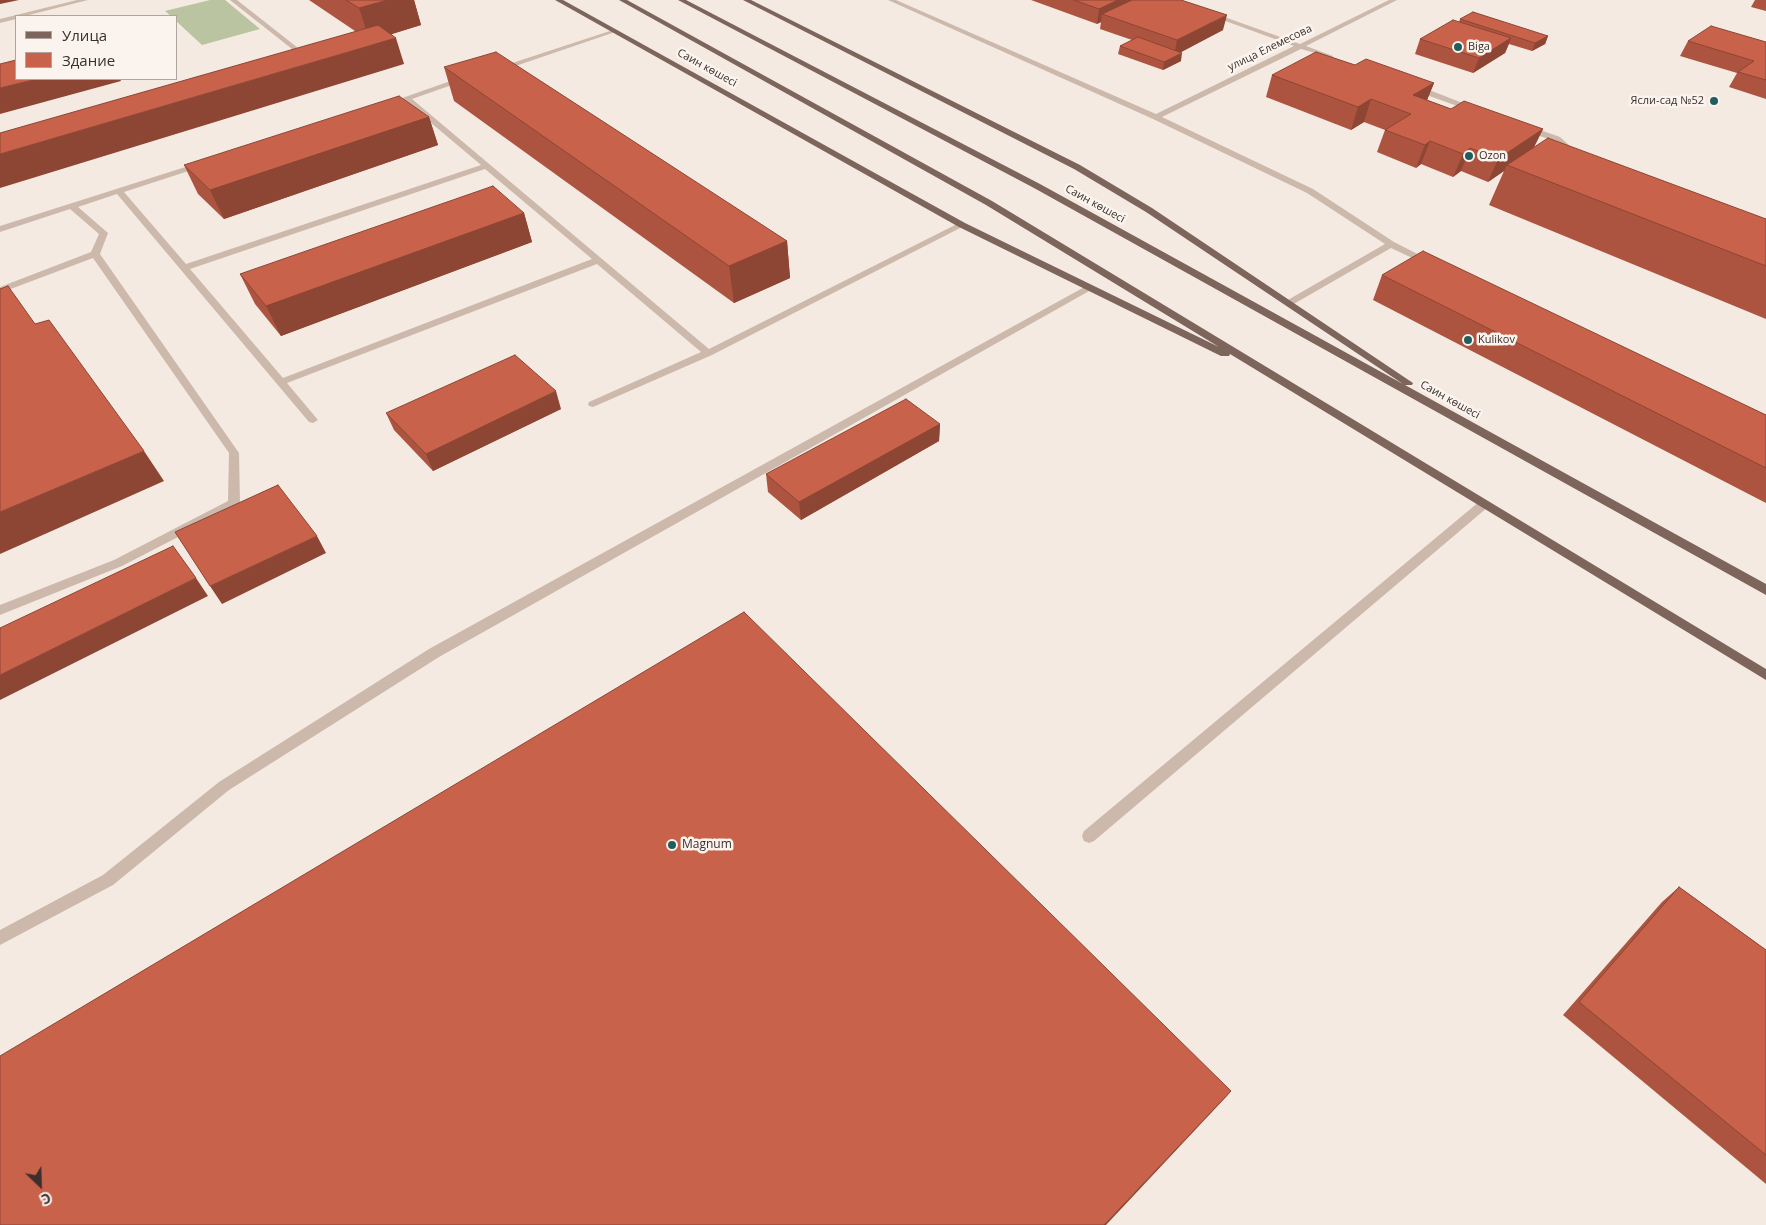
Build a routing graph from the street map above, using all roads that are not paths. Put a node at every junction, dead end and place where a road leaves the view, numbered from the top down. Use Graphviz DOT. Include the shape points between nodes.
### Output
graph roads {
  1 [pos="85,0"];
  2 [pos="233,0"];
  3 [pos="558,0"];
  4 [pos="622,0"];
  5 [pos="681,0"];
  6 [pos="746,0"];
  7 [pos="891,0"];
  8 [pos="1394,0"];
  9 [pos="1199,10"];
  10 [pos="21,15"];
  11 [pos="15,17"];
  12 [pos="0,21"];
  13 [pos="615,31"];
  14 [pos="1300,46"];
  15 [pos="280,61"];
  16 [pos="1342,61"];
  17 [pos="489,72"];
  18 [pos="470,78"];
  19 [pos="1408,85"];
  20 [pos="406,98"];
  21 [pos="378,107"];
  22 [pos="1482,112"];
  23 [pos="1156,117"];
  24 [pos="1520,126"];
  25 [pos="211,161"];
  26 [pos="1586,162"];
  27 [pos="486,166"];
  28 [pos="118,191"];
  29 [pos="72,206"];
  30 [pos="962,225"];
  31 [pos="0,229"];
  32 [pos="1391,244"];
  33 [pos="95,254"];
  34 [pos="598,260"];
  35 [pos="1436,266"];
  36 [pos="184,268"];
  37 [pos="1088,288"];
  38 [pos="0,290"];
  39 [pos="1289,303"];
  40 [pos="708,353"];
  41 [pos="281,382"];
  42 [pos="1297,389"];
  43 [pos="593,404"];
  44 [pos="313,420"];
  45 [pos="1481,432"];
  46 [pos="1484,504"];
  47 [pos="1766,590"];
  48 [pos="0,610"];
  49 [pos="1766,675"];
  50 [pos="1089,836"];
  51 [pos="0,938"];
  1 -- 10 [label="street"];
  2 -- 15 [label="street" via="296,48"];
  3 -- 13 [label="main road, Саин көшесі"];
  4 -- 42 [label="main road, Саин көшесі" via="990,203"];
  5 -- 45 [label="main road, Саин көшесі" via="1037,186"];
  6 -- 39 [label="main road, Саин көшесі" via="1077,167 1149,210"];
  7 -- 23 [label="street"];
  8 -- 14 [label="street, улица Елемесова"];
  9 -- 14 [label="street"];
  11 -- 12 [label="street"];
  13 -- 17 [label="street"];
  13 -- 30 [label="main road, Саин көшесі"];
  14 -- 16 [label="street"];
  14 -- 23 [label="street, улица Елемесова"];
  18 -- 20 [label="street"];
  19 -- 22 [label="street"];
  20 -- 21 [label="street"];
  20 -- 27 [label="street"];
  23 -- 32 [label="street" via="1310,191"];
  24 -- 26 [label="street" via="1557,139"];
  25 -- 28 [label="street"];
  27 -- 34 [label="street"];
  27 -- 36 [label="street"];
  28 -- 29 [label="street"];
  28 -- 36 [label="street"];
  29 -- 31 [label="street"];
  29 -- 33 [label="street" via="104,233"];
  30 -- 37 [label="main road, Саин көшесі"];
  30 -- 40 [label="street"];
  32 -- 35 [label="street"];
  32 -- 39 [label="street"];
  33 -- 38 [label="street"];
  33 -- 48 [label="street" via="234,453 234,503 118,564"];
  34 -- 40 [label="street"];
  34 -- 41 [label="street"];
  36 -- 41 [label="street"];
  37 -- 42 [label="main road, Саин көшесі"];
  37 -- 51 [label="street" via="434,653 224,786 108,880"];
  39 -- 45 [label="main road, Саин көшесі"];
  40 -- 43 [label="street"];
  41 -- 44 [label="street"];
  42 -- 46 [label="main road, Саин көшесі"];
  45 -- 47 [label="main road"];
  46 -- 49 [label="main road, Саин көшесі"];
  46 -- 50 [label="street"];
}
